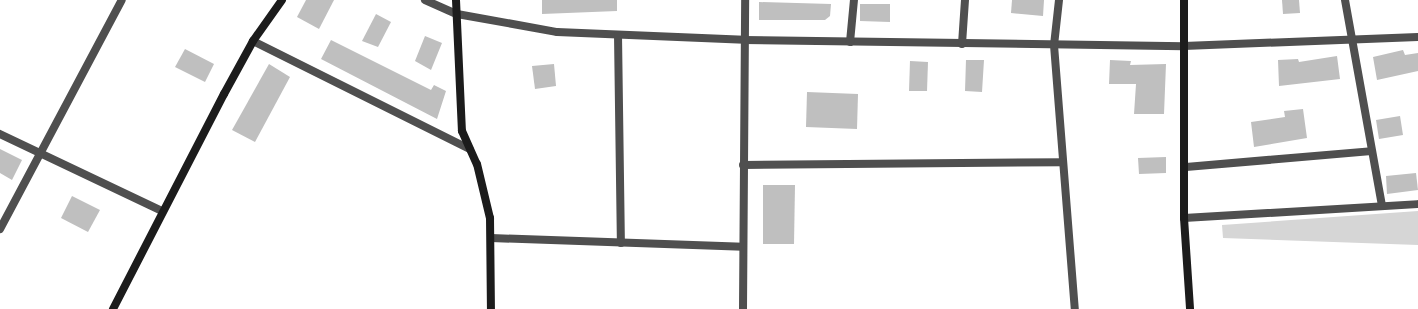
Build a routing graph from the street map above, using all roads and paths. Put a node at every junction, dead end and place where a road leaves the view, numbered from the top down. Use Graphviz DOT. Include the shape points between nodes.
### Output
graph roads {
  1 [pos="122,0"];
  2 [pos="282,0"];
  3 [pos="425,0"];
  4 [pos="456,0"];
  5 [pos="745,0"];
  6 [pos="854,0"];
  7 [pos="965,0"];
  8 [pos="1059,0"];
  9 [pos="1184,0"];
  10 [pos="1345,0"];
  11 [pos="457,14"];
  12 [pos="618,35"];
  13 [pos="1418,37"];
  14 [pos="744,40"];
  15 [pos="1351,40"];
  16 [pos="253,41"];
  17 [pos="850,42"];
  18 [pos="962,44"];
  19 [pos="1054,45"];
  20 [pos="1184,46"];
  21 [pos="0,134"];
  22 [pos="470,149"];
  23 [pos="1371,151"];
  24 [pos="42,154"];
  25 [pos="1063,162"];
  26 [pos="743,165"];
  27 [pos="1186,167"];
  28 [pos="1418,204"];
  29 [pos="1382,206"];
  30 [pos="162,211"];
  31 [pos="1184,218"];
  32 [pos="0,229"];
  33 [pos="491,238"];
  34 [pos="621,243"];
  35 [pos="743,247"];
  36 [pos="113,309"];
  37 [pos="491,309"];
  38 [pos="743,309"];
  39 [pos="1075,309"];
  40 [pos="1190,309"];
  1 -- 24 [label="street"];
  2 -- 16 [label="street"];
  3 -- 11 [label="street"];
  4 -- 11 [label="street"];
  5 -- 14 [label="street"];
  6 -- 17 [label="street"];
  7 -- 18 [label="street"];
  8 -- 19 [label="street"];
  9 -- 20 [label="street"];
  10 -- 15 [label="street"];
  11 -- 12 [label="street" via="557,32"];
  11 -- 22 [label="street" via="462,132"];
  12 -- 14 [label="street"];
  12 -- 34 [label="street"];
  13 -- 15 [label="street"];
  14 -- 17 [label="street"];
  14 -- 26 [label="street"];
  15 -- 20 [label="street"];
  15 -- 23 [label="street"];
  16 -- 22 [label="street"];
  16 -- 30 [label="street"];
  17 -- 18 [label="street"];
  18 -- 19 [label="street"];
  19 -- 20 [label="street"];
  19 -- 25 [label="street"];
  20 -- 27 [label="street"];
  21 -- 24 [label="street"];
  22 -- 33 [label="street" via="490,218"];
  23 -- 27 [label="street"];
  23 -- 29 [label="street"];
  24 -- 30 [label="street"];
  24 -- 32 [label="street"];
  25 -- 26 [label="street"];
  25 -- 39 [label="street"];
  26 -- 35 [label="street"];
  27 -- 31 [label="street"];
  28 -- 29 [label="street"];
  29 -- 31 [label="street"];
  30 -- 36 [label="street"];
  31 -- 40 [label="street"];
  33 -- 34 [label="street"];
  33 -- 37 [label="street"];
  34 -- 35 [label="street"];
  35 -- 38 [label="street"];
}
